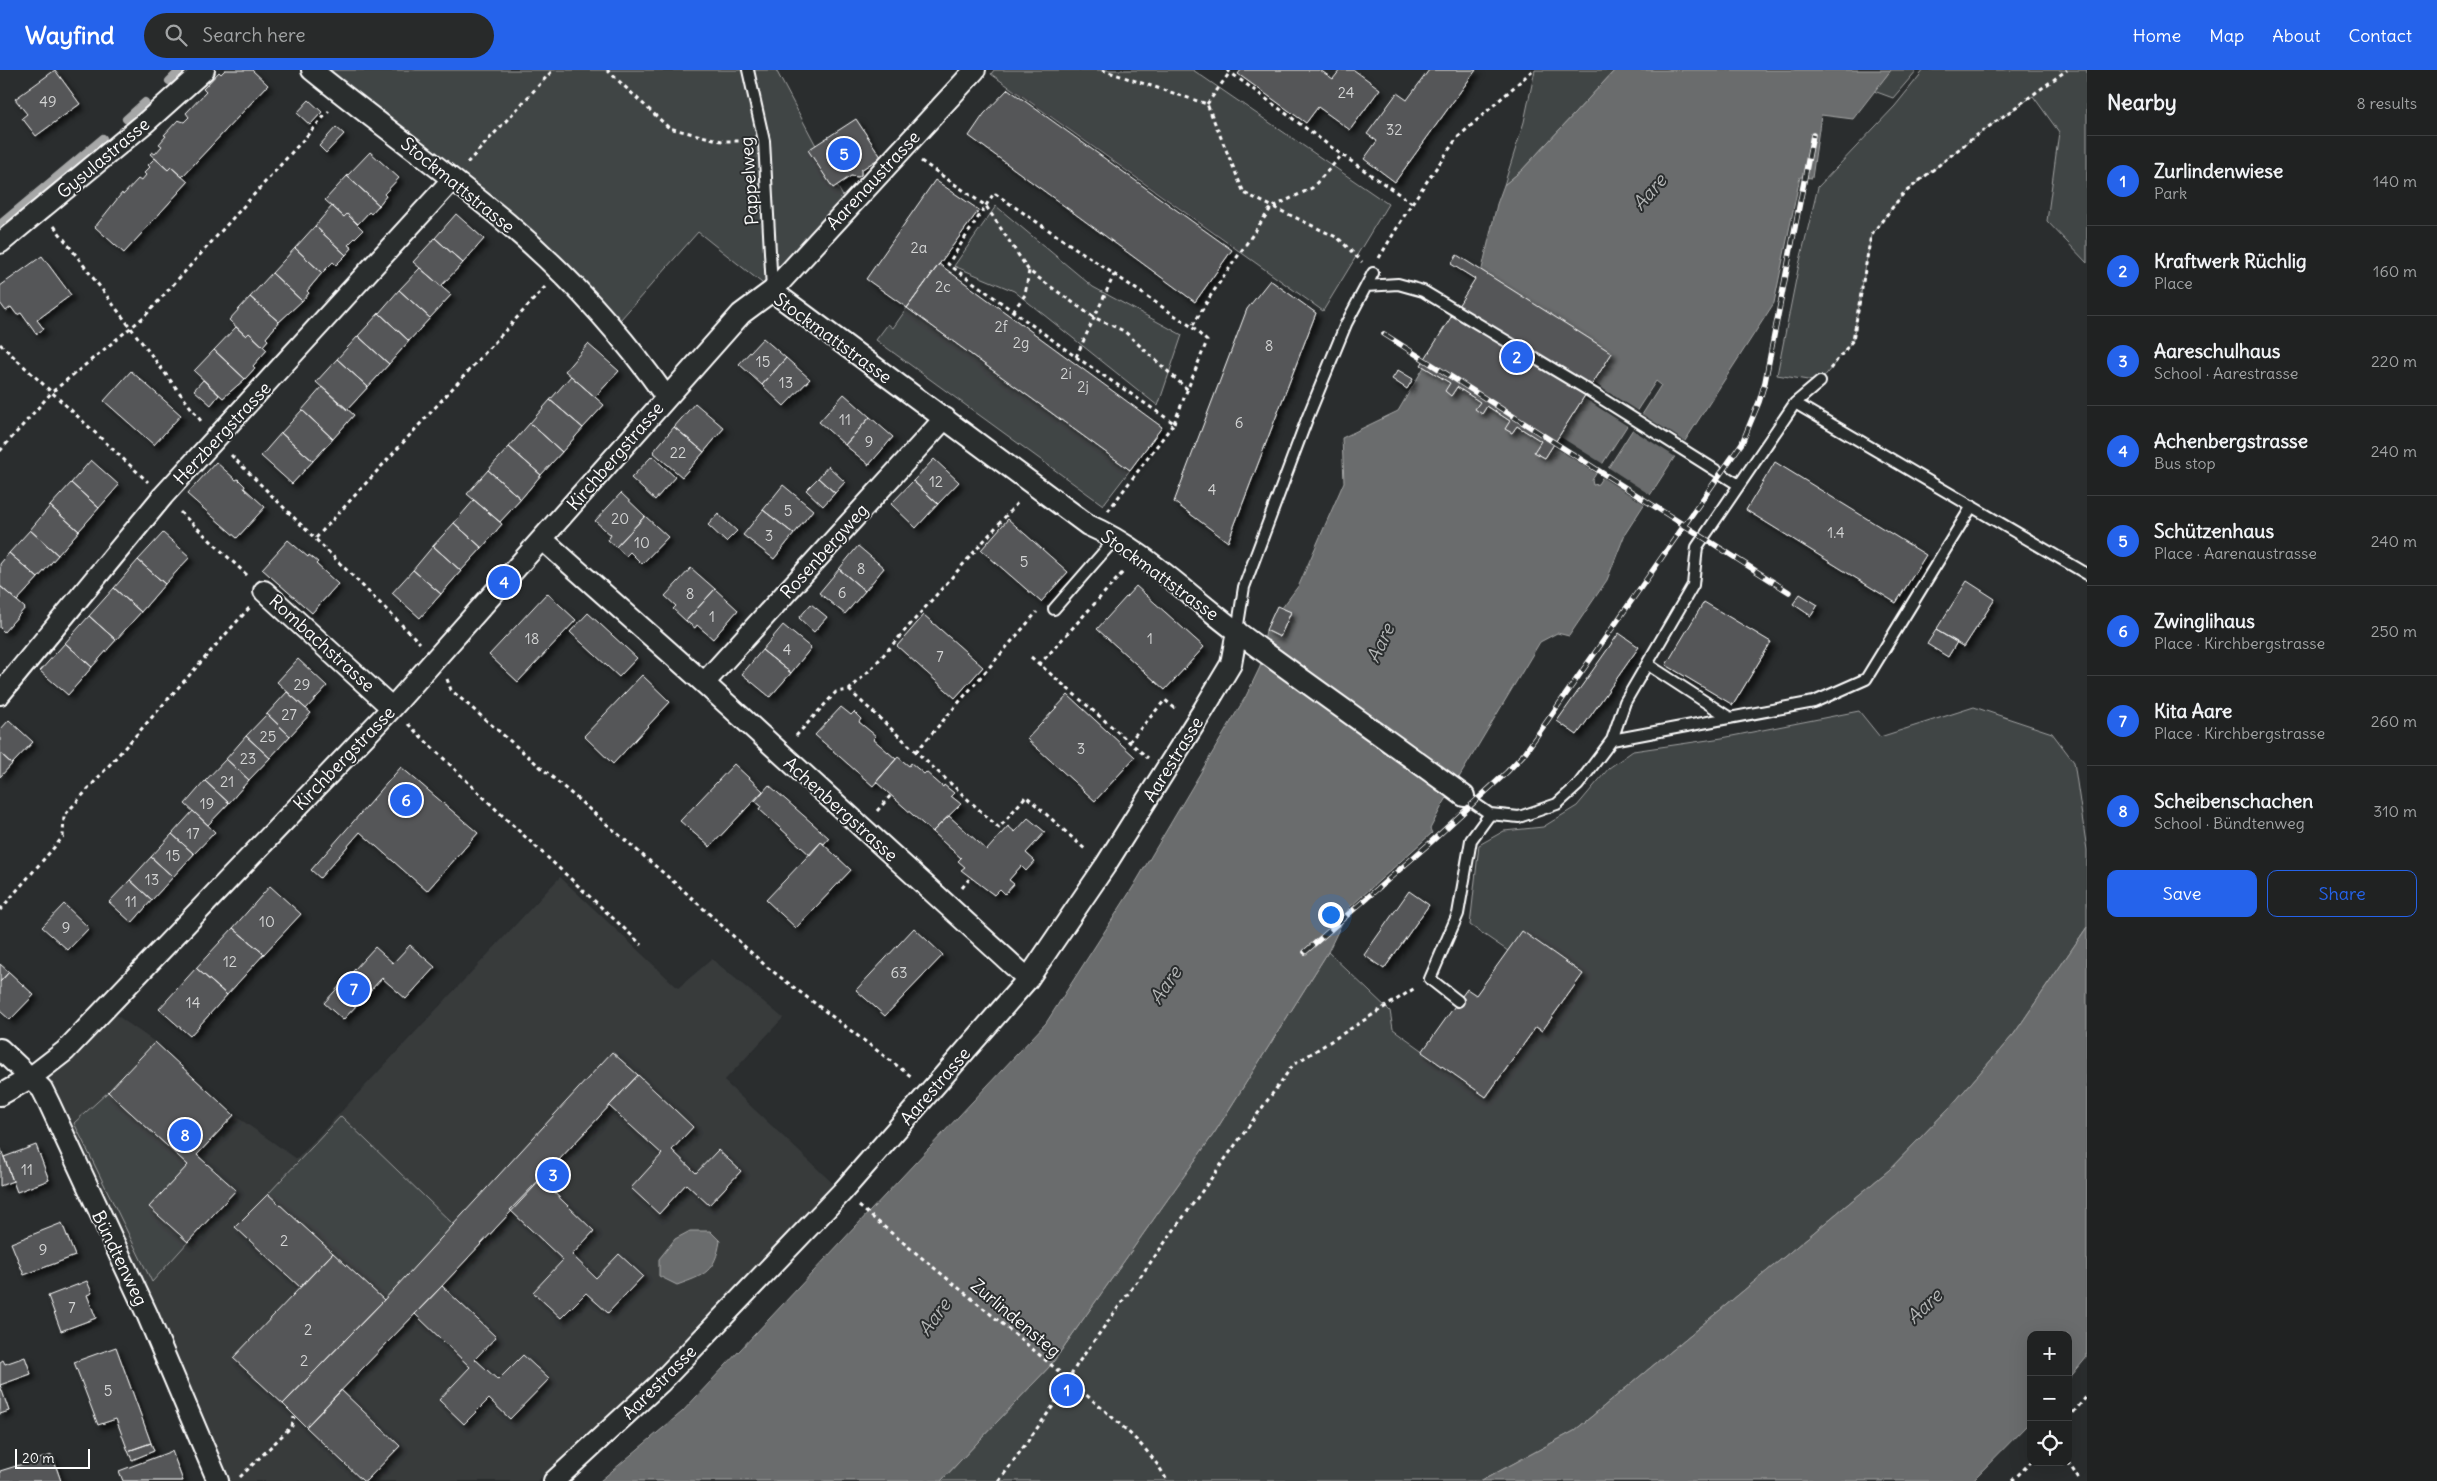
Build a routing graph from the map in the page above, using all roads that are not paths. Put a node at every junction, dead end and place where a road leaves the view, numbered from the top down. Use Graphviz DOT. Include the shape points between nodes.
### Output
graph roads {
  1 [pos="204,70"];
  2 [pos="312,70"];
  3 [pos="748,70"];
  4 [pos="975,70"];
  5 [pos="452,180"];
  6 [pos="0,243"];
  7 [pos="1372,273"];
  8 [pos="1366,286"];
  9 [pos="772,291"];
  10 [pos="1820,382"];
  11 [pos="666,397"];
  12 [pos="1795,403"];
  13 [pos="945,418"];
  14 [pos="1739,486"];
  15 [pos="1972,506"];
  16 [pos="542,539"];
  17 [pos="1115,539"];
  18 [pos="2087,574"];
  19 [pos="264,591"];
  20 [pos="1054,610"];
  21 [pos="1237,631"];
  22 [pos="1647,664"];
  23 [pos="704,683"];
  24 [pos="0,694"];
  25 [pos="392,708"];
  26 [pos="1730,718"];
  27 [pos="1612,740"];
  28 [pos="1464,796"];
  29 [pos="1490,814"];
  30 [pos="1028,979"];
  31 [pos="1458,1001"];
  32 [pos="0,1049"];
  33 [pos="30,1078"];
  34 [pos="0,1094"];
  35 [pos="218,1481"];
  36 [pos="554,1481"];
  1 -- 6 [label="street, Gysulastrasse"];
  2 -- 5 [label="street, Stockmattstrasse"];
  3 -- 9 [label="lane, Pappelweg" via="764,141"];
  4 -- 9 [label="street, Aarenaustrasse"];
  5 -- 11 [label="street, Stockmattstrasse" via="508,224 559,272 613,328"];
  5 -- 24 [label="street, Herzbergstrasse" via="163,496"];
  7 -- 8 [label="lane"];
  8 -- 14 [label="lane" via="1398,284 1423,291"];
  8 -- 21 [label="lane" via="1346,324 1306,419 1247,578"];
  9 -- 11 [label="street, Stockmattstrasse" via="741,314"];
  9 -- 13 [label="street, Stockmattstrasse"];
  10 -- 12 [label="lane"];
  11 -- 16 [label="street, Kirchbergstrasse"];
  12 -- 14 [label="lane"];
  12 -- 15 [label="lane"];
  13 -- 17 [label="street, Stockmattstrasse" via="1088,525"];
  13 -- 23 [label="street, Rosenbergweg"];
  14 -- 22 [label="lane" via="1697,548 1693,585"];
  15 -- 18 [label="lane"];
  15 -- 26 [label="lane" via="1866,679 1814,702"];
  16 -- 23 [label="street, Achenbergstrasse"];
  16 -- 25 [label="street, Kirchbergstrasse"];
  17 -- 20 [label="lane"];
  17 -- 21 [label="street, Stockmattstrasse"];
  19 -- 25 [label="street, Rombachstrasse"];
  21 -- 28 [label="street, Stockmattstrasse"];
  21 -- 30 [label="street, Aarestrasse" via="1231,664 1195,724"];
  22 -- 26 [label="lane"];
  22 -- 27 [label="lane" via="1625,702"];
  23 -- 30 [label="street, Achenbergstrasse"];
  25 -- 33 [label="street, Kirchbergstrasse" via="65,1051"];
  26 -- 27 [label="lane"];
  27 -- 29 [label="lane" via="1578,786 1557,804 1519,817"];
  28 -- 29 [label="lane"];
  29 -- 31 [label="lane" via="1471,840 1458,914 1430,979"];
  30 -- 36 [label="street, Aarestrasse" via="842,1192 660,1383"];
  32 -- 33 [label="street, Bündtenweg"];
  33 -- 34 [label="street, Kirchbergstrasse"];
  33 -- 35 [label="street, Bündtenweg" via="42,1089 49,1103 148,1314"];
}
